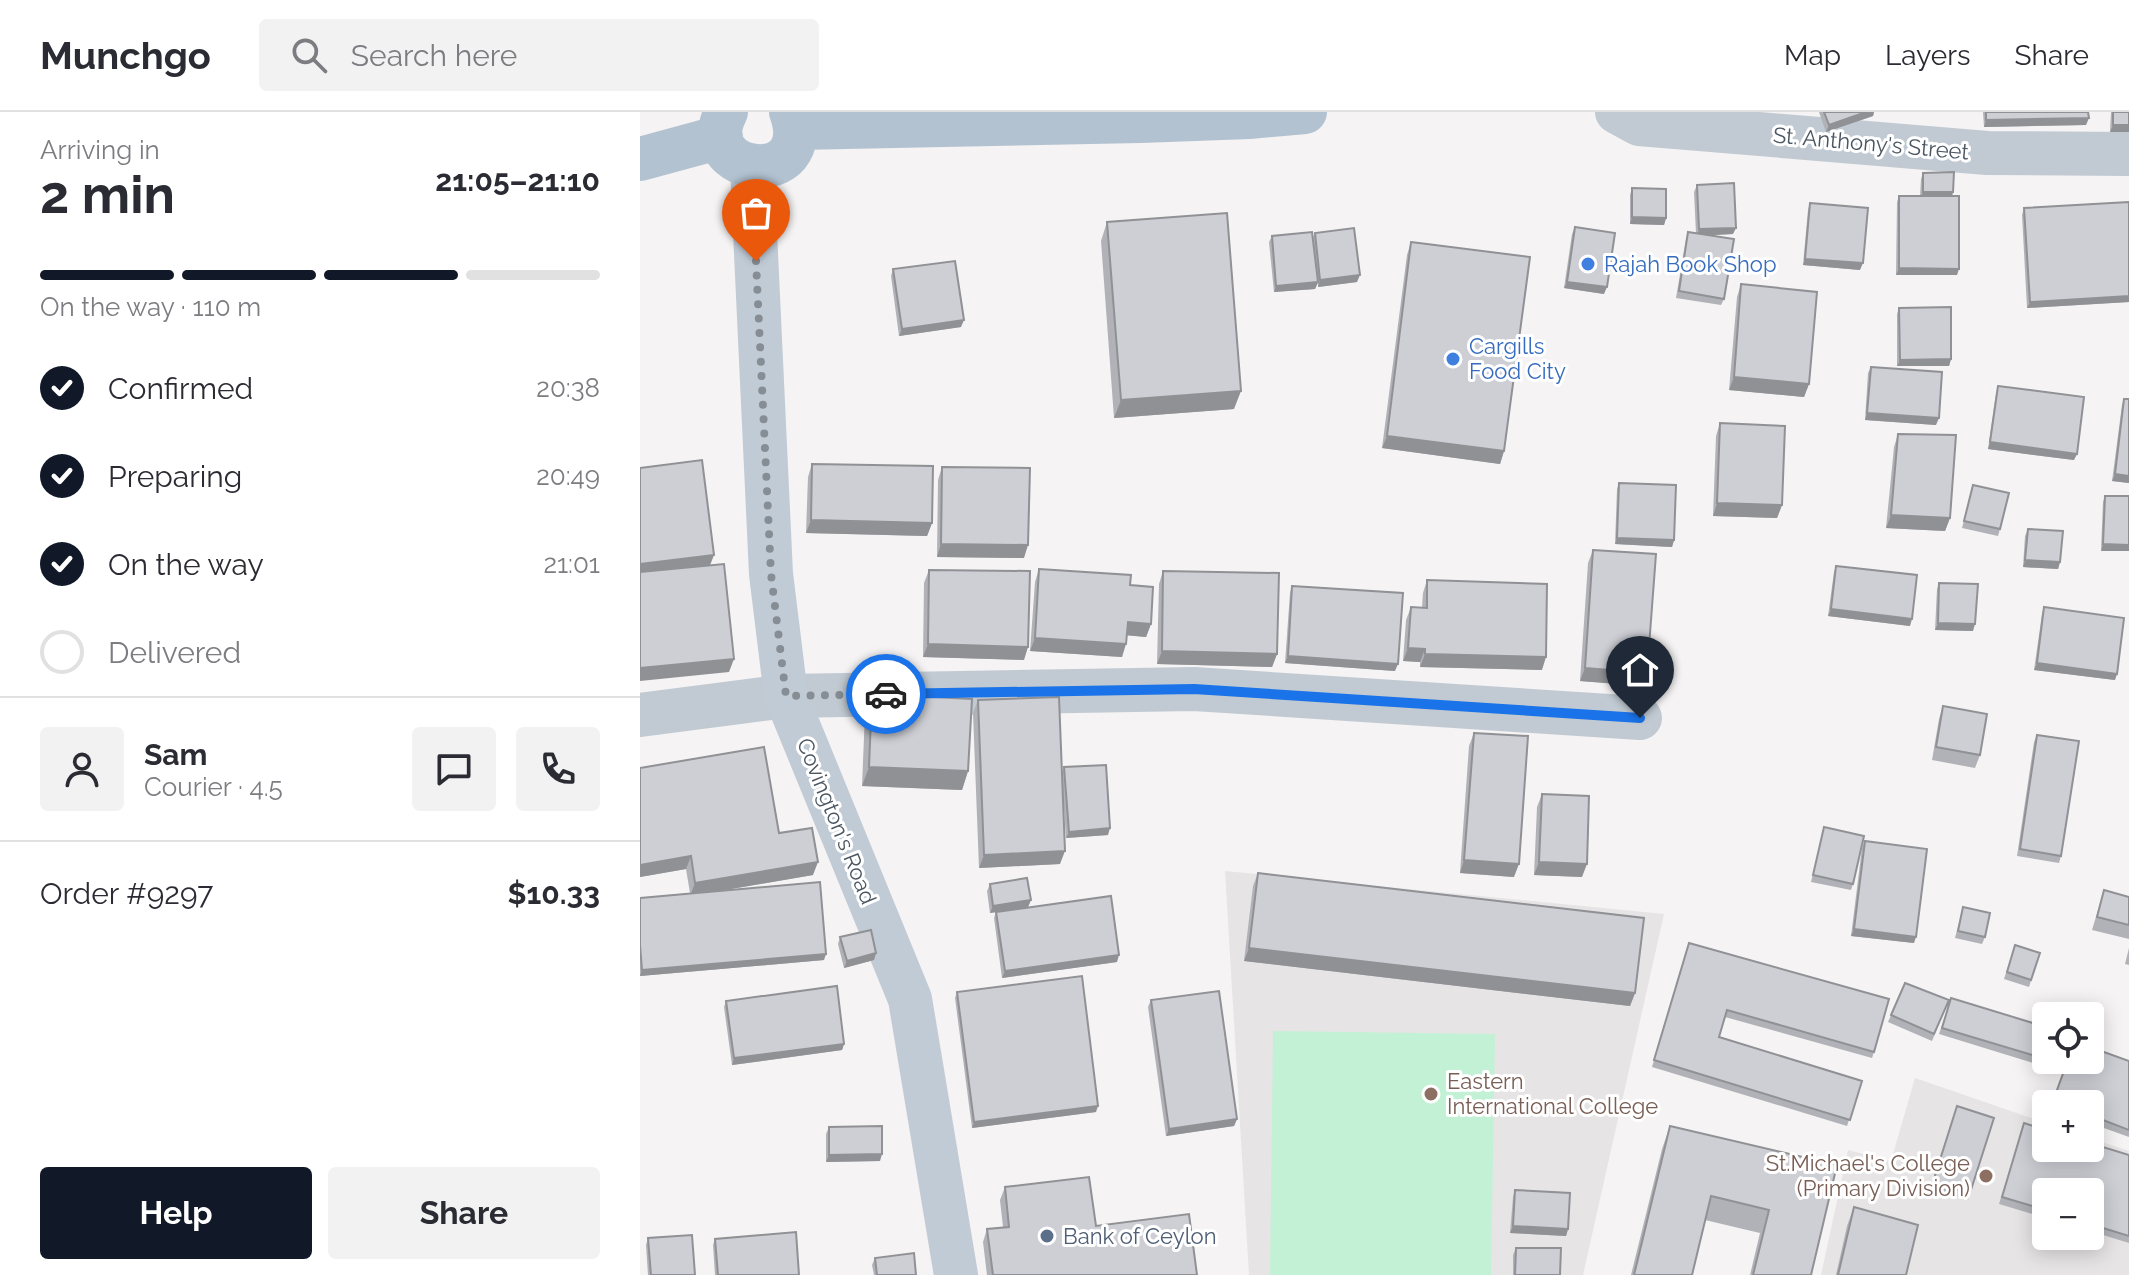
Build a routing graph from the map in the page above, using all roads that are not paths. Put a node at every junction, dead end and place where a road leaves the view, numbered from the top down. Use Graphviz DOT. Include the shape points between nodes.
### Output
graph roads {
  1 [pos="1305,112"];
  2 [pos="1617,112"];
  3 [pos="794,120"];
  4 [pos="723,124"];
  5 [pos="2129,154"];
  6 [pos="640,159"];
  7 [pos="752,168"];
  8 [pos="786,696"];
  9 [pos="640,715"];
  10 [pos="1640,718"];
  11 [pos="956,1275"];
  1 -- 3 [label="main road" via="1156,121"];
  2 -- 5 [label="street, St. Anthony's Street" via="1639,124 1987,153"];
  3 -- 7 [label="main road" via="794,145 784,158 769,167"];
  4 -- 6 [label="main road"];
  4 -- 7 [label="main road" via="726,152"];
  7 -- 8 [label="main road, Covington's Road" via="771,574"];
  8 -- 9 [label="street"];
  8 -- 10 [label="street" via="1194,689"];
  8 -- 11 [label="main road, Covington's Road" via="910,999"];
}
